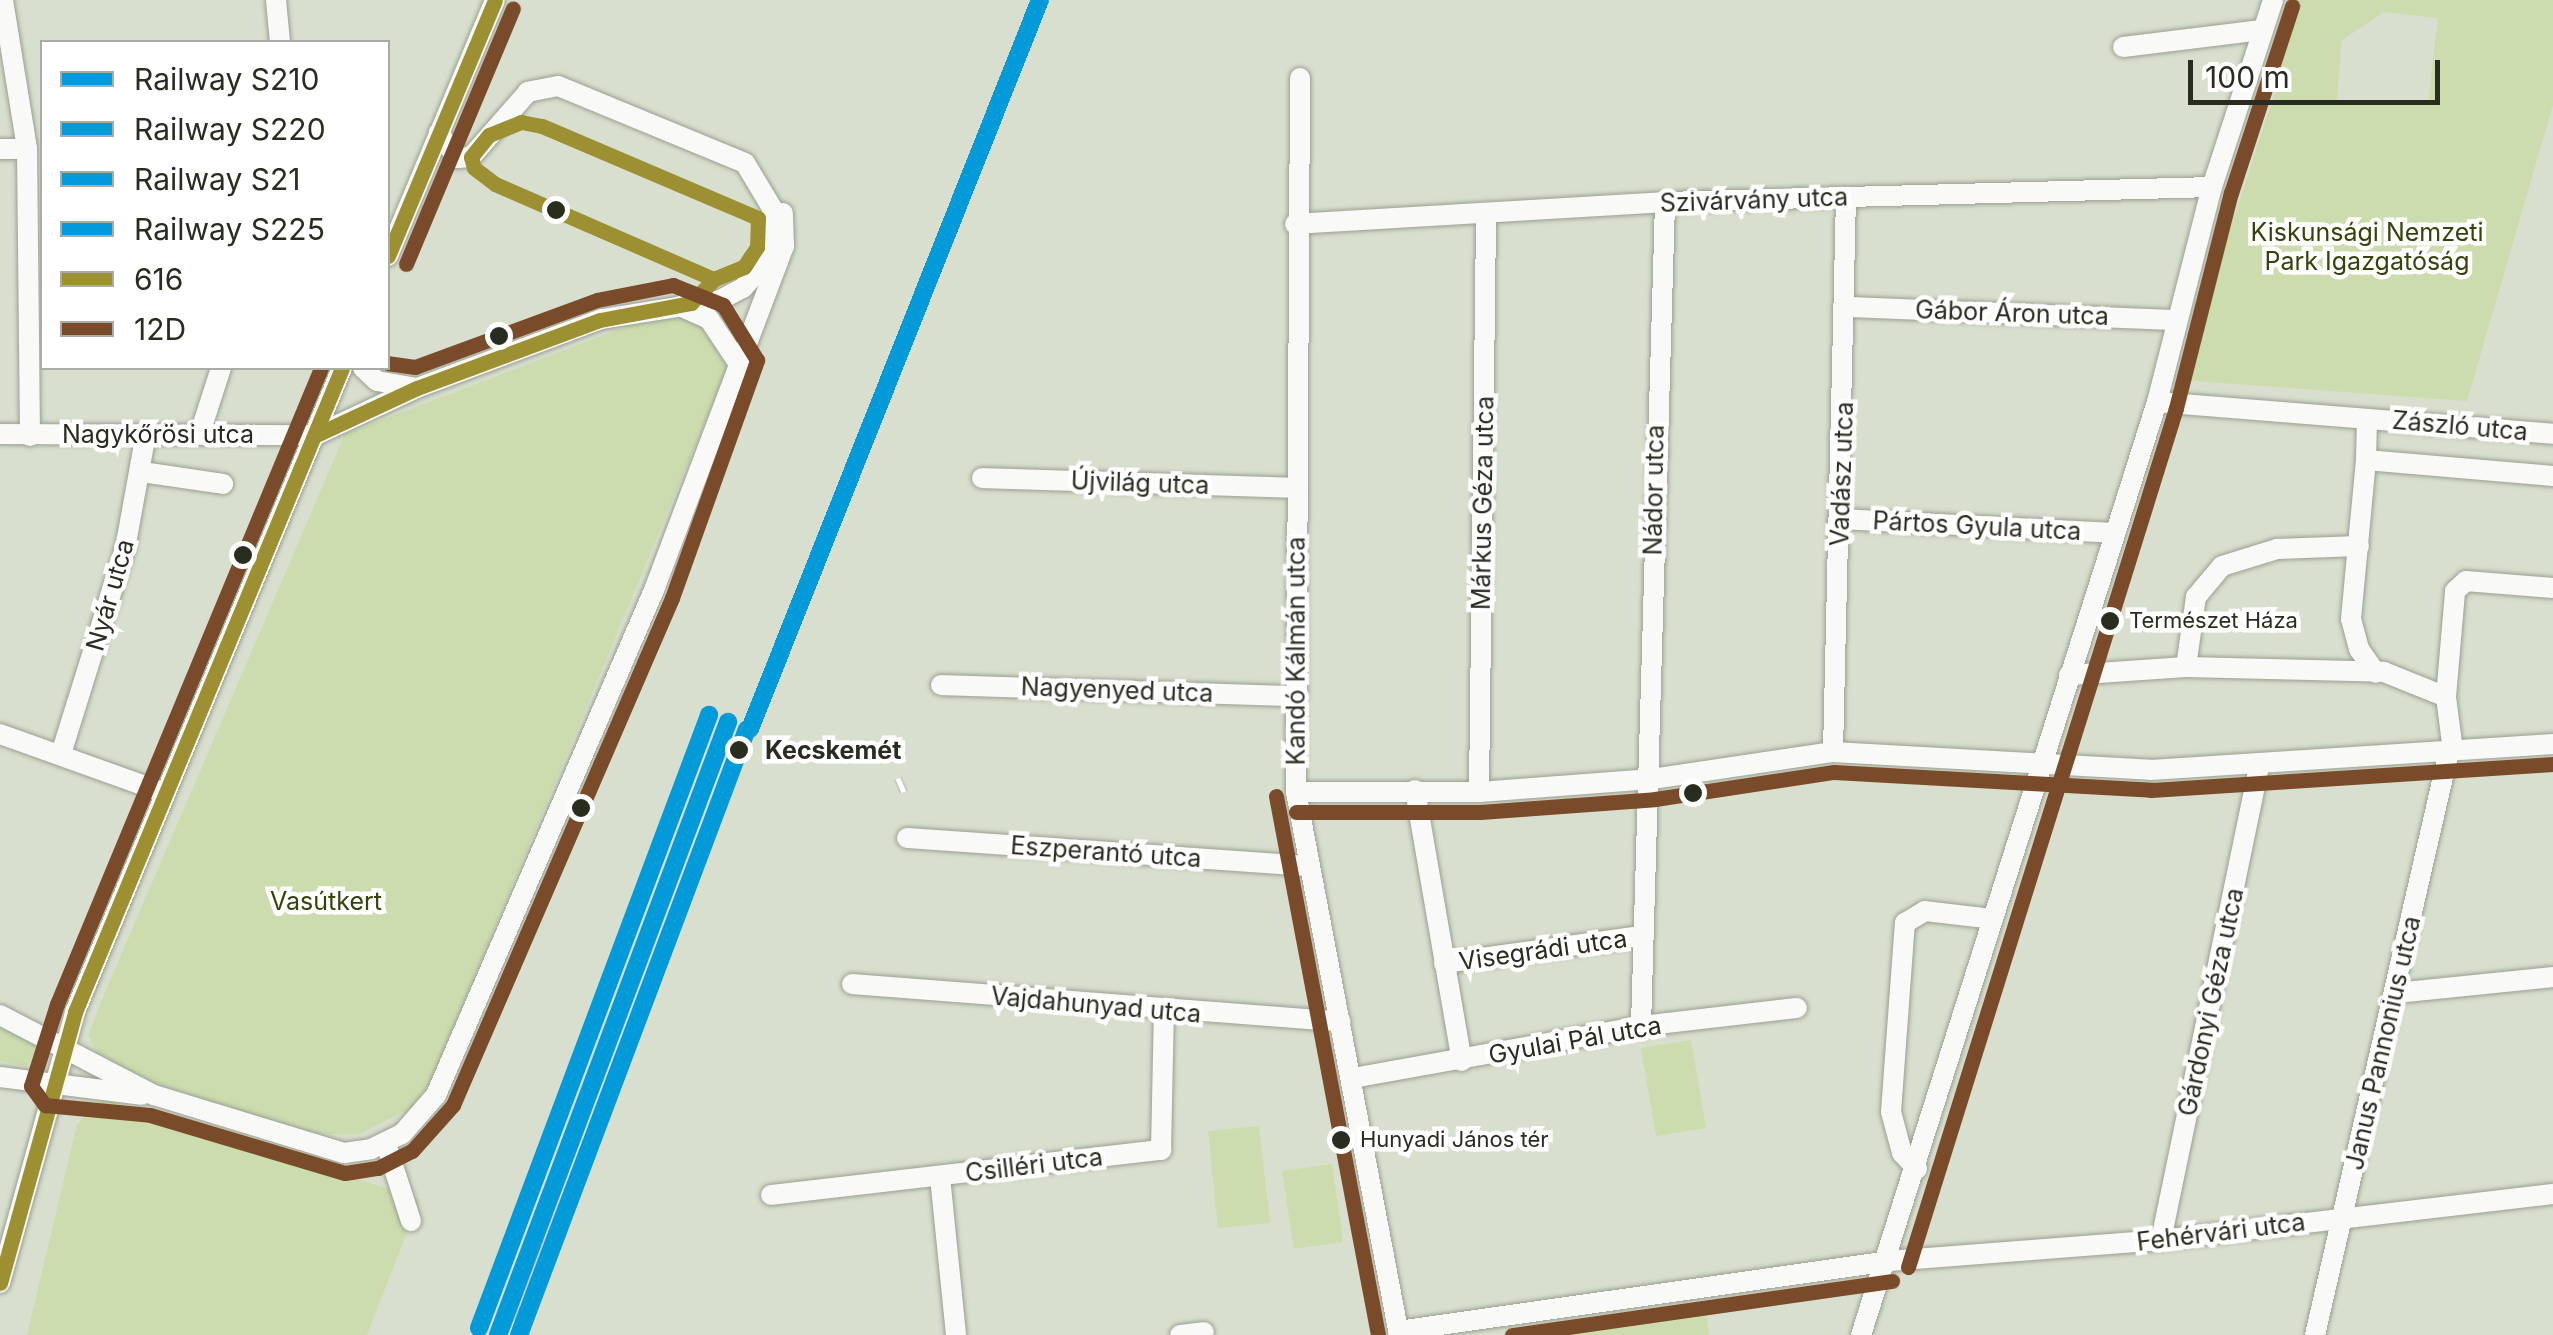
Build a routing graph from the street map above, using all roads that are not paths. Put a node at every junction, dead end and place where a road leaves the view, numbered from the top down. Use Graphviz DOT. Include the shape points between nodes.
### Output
graph roads {
  1 [pos="4,0"];
  2 [pos="276,0"];
  3 [pos="495,0"];
  4 [pos="2272,0"];
  5 [pos="2262,30"];
  6 [pos="280,40"];
  7 [pos="2123,47"];
  8 [pos="1300,78"];
  9 [pos="642,106"];
  10 [pos="439,133"];
  11 [pos="0,149"];
  12 [pos="28,149"];
  13 [pos="2212,187"];
  14 [pos="1846,197"];
  15 [pos="1666,202"];
  16 [pos="784,213"];
  17 [pos="1486,214"];
  18 [pos="1295,224"];
  19 [pos="390,251"];
  20 [pos="765,264"];
  21 [pos="760,299"];
  22 [pos="682,304"];
  23 [pos="1847,307"];
  24 [pos="2176,320"];
  25 [pos="737,361"];
  26 [pos="219,370"];
  27 [pos="341,370"];
  28 [pos="365,370"];
  29 [pos="417,388"];
  30 [pos="2156,402"];
  31 [pos="2367,419"];
  32 [pos="200,432"];
  33 [pos="146,433"];
  34 [pos="0,434"];
  35 [pos="2553,434"];
  36 [pos="316,435"];
  37 [pos="30,436"];
  38 [pos="2365,471"];
  39 [pos="142,472"];
  40 [pos="2553,476"];
  41 [pos="982,478"];
  42 [pos="223,484"];
  43 [pos="1298,488"];
  44 [pos="1840,519"];
  45 [pos="2114,533"];
  46 [pos="2359,546"];
  47 [pos="2553,588"];
  48 [pos="2186,668"];
  49 [pos="2376,672"];
  50 [pos="2069,675"];
  51 [pos="941,685"];
  52 [pos="1294,696"];
  53 [pos="2446,697"];
  54 [pos="0,734"];
  55 [pos="2553,744"];
  56 [pos="2451,751"];
  57 [pos="1833,752"];
  58 [pos="62,754"];
  59 [pos="2045,763"];
  60 [pos="2260,763"];
  61 [pos="1652,779"];
  62 [pos="1415,790"];
  63 [pos="1296,792"];
  64 [pos="1479,792"];
  65 [pos="165,793"];
  66 [pos="907,838"];
  67 [pos="1305,866"];
  68 [pos="1993,920"];
  69 [pos="1642,936"];
  70 [pos="1444,963"];
  71 [pos="2553,977"];
  72 [pos="852,984"];
  73 [pos="2396,994"];
  74 [pos="1797,1008"];
  75 [pos="1164,1012"];
  76 [pos="0,1015"];
  77 [pos="1341,1022"];
  78 [pos="1641,1026"];
  79 [pos="64,1048"];
  80 [pos="1462,1061"];
  81 [pos="0,1077"];
  82 [pos="1354,1078"];
  83 [pos="51,1086"];
  84 [pos="154,1096"];
  85 [pos="386,1144"];
  86 [pos="1917,1169"];
  87 [pos="940,1177"];
  88 [pos="2553,1194"];
  89 [pos="771,1195"];
  90 [pos="2343,1217"];
  91 [pos="411,1221"];
  92 [pos="2161,1240"];
  93 [pos="1889,1261"];
  94 [pos="0,1283"];
  95 [pos="1204,1332"];
  96 [pos="1399,1333"];
  97 [pos="956,1335"];
  98 [pos="1180,1335"];
  99 [pos="1861,1335"];
  100 [pos="2315,1335"];
  1 -- 12 [label="street"];
  2 -- 6 [label="street"];
  3 -- 10 [label="street"];
  4 -- 5 [label="street"];
  5 -- 7 [label="street"];
  5 -- 13 [label="street"];
  8 -- 18 [label="street, Kandó Kálmán utca"];
  9 -- 16 [label="street" via="752,157"];
  10 -- 19 [label="street"];
  10 -- 20 [label="street" via="457,158 470,157 528,92 558,86 734,156 756,173 774,218"];
  11 -- 12 [label="street"];
  12 -- 37 [label="street"];
  13 -- 14 [label="street, Szivárvány utca"];
  13 -- 24 [label="street"];
  14 -- 15 [label="street, Szivárvány utca"];
  14 -- 23 [label="street, Vadász utca"];
  15 -- 17 [label="street, Szivárvány utca"];
  15 -- 61 [label="street, Nádor utca" via="1653,484"];
  16 -- 20 [label="street"];
  16 -- 21 [label="street" via="784,246"];
  17 -- 18 [label="street, Szivárvány utca"];
  17 -- 64 [label="street, Márkus Géza utca"];
  18 -- 43 [label="street, Kandó Kálmán utca"];
  20 -- 21 [label="street"];
  20 -- 22 [label="street" via="734,294"];
  21 -- 25 [label="street"];
  22 -- 25 [label="street" via="710,319"];
  22 -- 29 [label="street" via="600,320"];
  23 -- 24 [label="street, Gábor Áron utca"];
  23 -- 44 [label="street, Vadász utca"];
  24 -- 30 [label="street"];
  25 -- 85 [label="street" via="654,590 436,1094"];
  26 -- 32 [label="street"];
  27 -- 36 [label="street"];
  28 -- 29 [label="street" via="377,381"];
  29 -- 36 [label="street"];
  30 -- 31 [label="street, Zászló utca"];
  30 -- 45 [label="street"];
  31 -- 35 [label="street, Zászló utca"];
  31 -- 38 [label="street, Zászló utca"];
  32 -- 33 [label="street, Nagykőrösi utca"];
  32 -- 36 [label="street, Nagykőrösi utca"];
  33 -- 37 [label="street, Nagykőrösi utca"];
  33 -- 39 [label="street, Nyár utca"];
  34 -- 37 [label="street, Nagykőrösi utca"];
  36 -- 65 [label="street"];
  38 -- 40 [label="street, Zászló utca"];
  38 -- 46 [label="street, Zászló utca"];
  39 -- 42 [label="street"];
  39 -- 58 [label="street, Nyár utca"];
  41 -- 43 [label="street, Újvilág utca"];
  43 -- 52 [label="street, Kandó Kálmán utca"];
  44 -- 45 [label="street, Pártos Gyula utca"];
  44 -- 57 [label="street, Vadász utca"];
  45 -- 50 [label="street"];
  46 -- 48 [label="street" via="2276,549 2222,566 2196,598"];
  46 -- 49 [label="street, Zászló utca" via="2351,618 2359,649"];
  47 -- 53 [label="street" via="2466,581 2455,591"];
  48 -- 49 [label="street"];
  48 -- 50 [label="street"];
  49 -- 53 [label="street" via="2417,680"];
  50 -- 59 [label="street"];
  51 -- 52 [label="street, Nagyenyed utca"];
  52 -- 63 [label="street, Kandó Kálmán utca"];
  53 -- 56 [label="street"];
  54 -- 58 [label="street"];
  55 -- 56 [label="street"];
  56 -- 60 [label="street"];
  56 -- 73 [label="street, Janus Pannonius utca"];
  57 -- 59 [label="street"];
  57 -- 61 [label="street"];
  58 -- 65 [label="street"];
  59 -- 60 [label="street" via="2150,770"];
  59 -- 68 [label="street"];
  60 -- 92 [label="street, Gárdonyi Géza utca"];
  61 -- 64 [label="street"];
  61 -- 69 [label="street, Nádor utca"];
  62 -- 63 [label="street"];
  62 -- 64 [label="street"];
  62 -- 70 [label="street"];
  63 -- 67 [label="street, Kandó Kálmán utca"];
  65 -- 79 [label="street"];
  66 -- 67 [label="street, Eszperantó utca"];
  67 -- 77 [label="street, Kandó Kálmán utca"];
  68 -- 86 [label="street"];
  68 -- 86 [label="street" via="1926,911 1905,923 1891,1112 1902,1152"];
  69 -- 70 [label="street, Visegrádi utca"];
  69 -- 78 [label="street, Nádor utca"];
  70 -- 80 [label="street"];
  71 -- 73 [label="street"];
  72 -- 75 [label="street, Vajdahunyad utca"];
  73 -- 90 [label="street, Janus Pannonius utca"];
  74 -- 78 [label="street, Gyulai Pál utca"];
  75 -- 77 [label="street, Vajdahunyad utca"];
  75 -- 87 [label="street, Csilléri utca" via="1161,1150"];
  76 -- 79 [label="street"];
  77 -- 82 [label="street, Kandó Kálmán utca"];
  78 -- 80 [label="street, Gyulai Pál utca"];
  79 -- 83 [label="street"];
  79 -- 84 [label="street"];
  80 -- 82 [label="street, Gyulai Pál utca"];
  81 -- 83 [label="street"];
  82 -- 96 [label="street, Kandó Kálmán utca"];
  83 -- 84 [label="street"];
  83 -- 94 [label="street"];
  84 -- 85 [label="street" via="344,1153"];
  85 -- 91 [label="street"];
  86 -- 93 [label="street"];
  87 -- 89 [label="street, Csilléri utca"];
  87 -- 97 [label="street"];
  88 -- 90 [label="street, Fehérvári utca"];
  90 -- 92 [label="street, Fehérvári utca"];
  90 -- 100 [label="street, Janus Pannonius utca"];
  92 -- 93 [label="street, Fehérvári utca"];
  93 -- 96 [label="street"];
  93 -- 99 [label="street"];
  95 -- 98 [label="street"];
}
